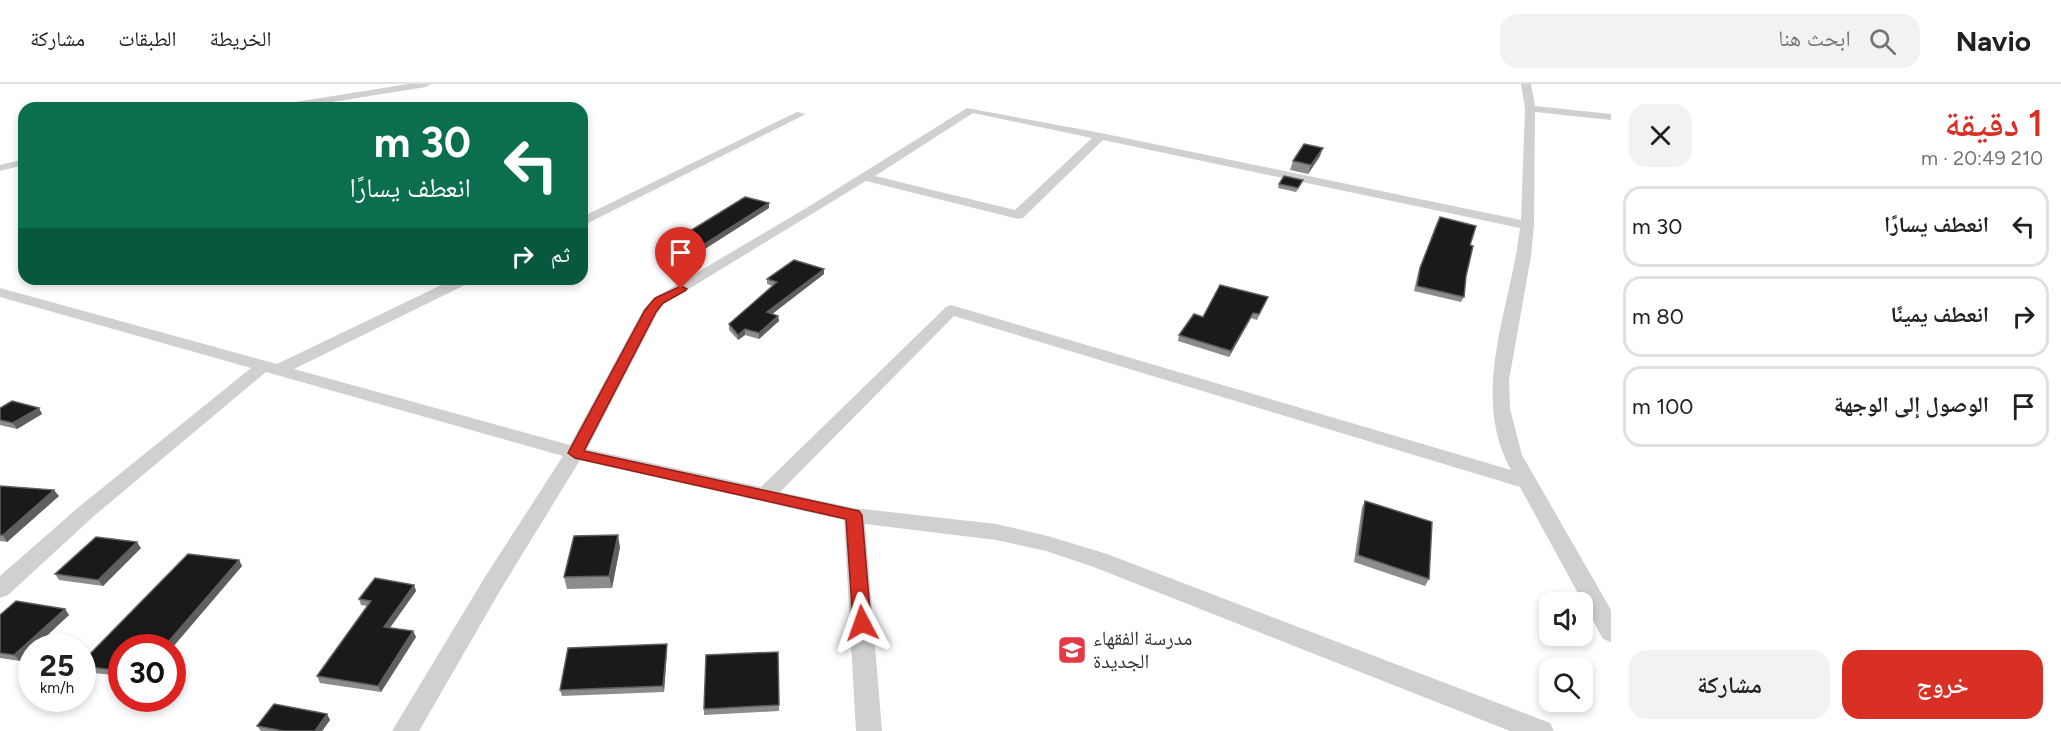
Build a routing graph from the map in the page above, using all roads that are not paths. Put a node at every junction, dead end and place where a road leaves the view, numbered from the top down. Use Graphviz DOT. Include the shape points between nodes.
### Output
graph roads {
  1 [pos="426,84"];
  2 [pos="1526,84"];
  3 [pos="314,102"];
  4 [pos="1530,108"];
  5 [pos="801,114"];
  6 [pos="1611,117"];
  7 [pos="1101,136"];
  8 [pos="18,164"];
  9 [pos="0,168"];
  10 [pos="865,177"];
  11 [pos="588,219"];
  12 [pos="1527,225"];
  13 [pos="452,285"];
  14 [pos="0,292"];
  15 [pos="271,368"];
  16 [pos="575,453"];
  17 [pos="1527,482"];
  18 [pos="765,495"];
  19 [pos="854,515"];
  20 [pos="0,589"];
  21 [pos="1611,632"];
  22 [pos="405,731"];
  23 [pos="869,731"];
  24 [pos="1541,731"];
  1 -- 3 [label="street"];
  2 -- 4 [label="street"];
  4 -- 6 [label="street"];
  4 -- 12 [label="street"];
  5 -- 11 [label="street"];
  7 -- 10 [label="street" via="970,110"];
  7 -- 10 [label="street" via="1018,215"];
  7 -- 12 [label="street"];
  8 -- 9 [label="street"];
  10 -- 16 [label="street" via="659,301"];
  12 -- 17 [label="street" via="1499,400 1512,455"];
  13 -- 15 [label="street"];
  14 -- 15 [label="street"];
  15 -- 16 [label="street"];
  15 -- 20 [label="street" via="87,511"];
  16 -- 18 [label="street"];
  16 -- 22 [label="street"];
  17 -- 18 [label="street" via="951,310"];
  17 -- 21 [label="street"];
  18 -- 19 [label="street"];
  19 -- 23 [label="street"];
  19 -- 24 [label="street" via="996,532 1048,544"];
}
